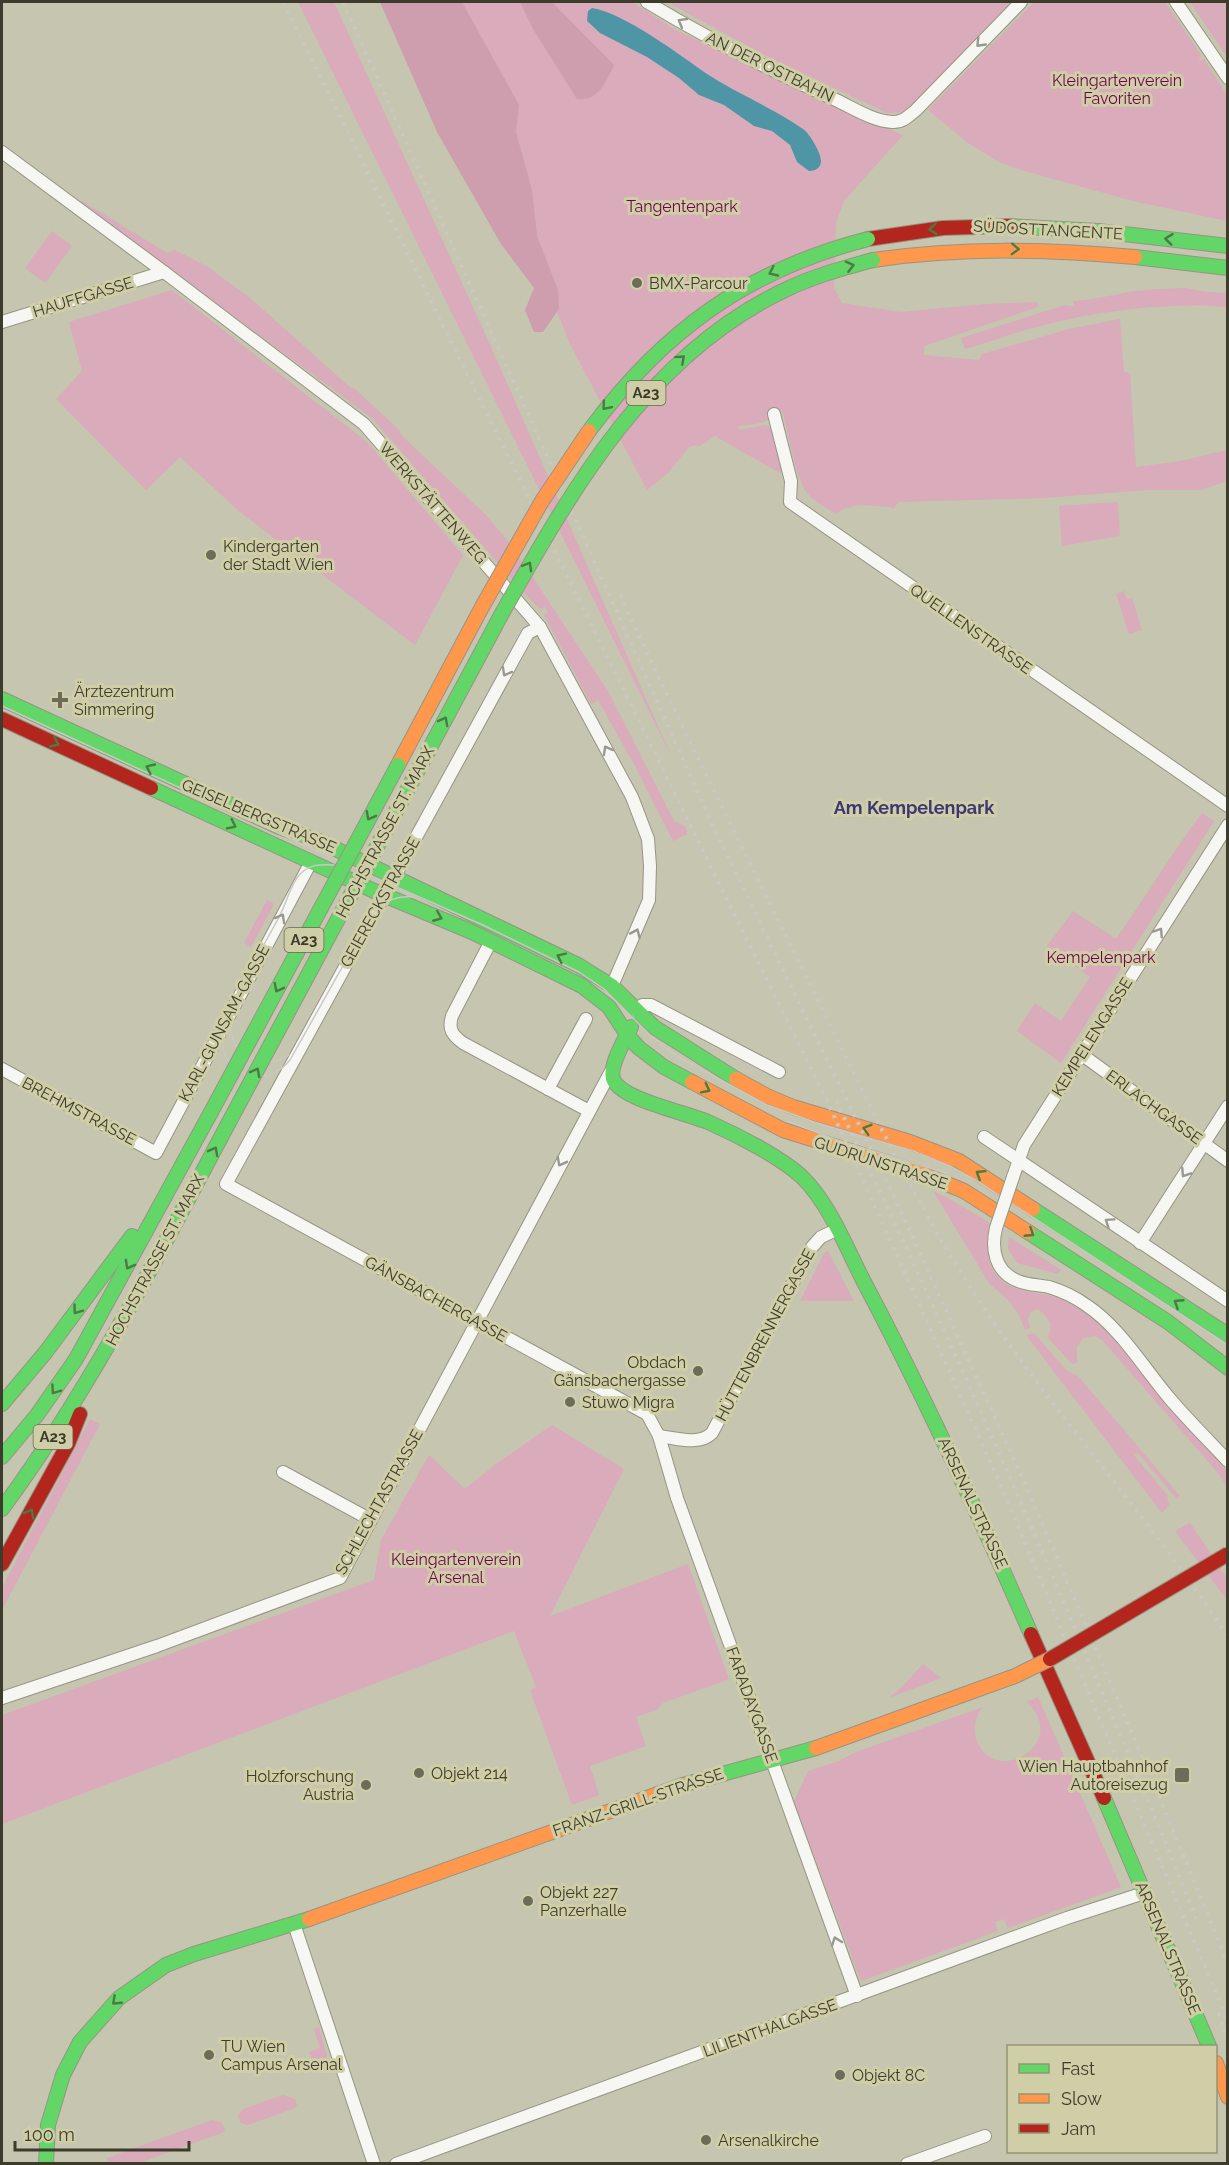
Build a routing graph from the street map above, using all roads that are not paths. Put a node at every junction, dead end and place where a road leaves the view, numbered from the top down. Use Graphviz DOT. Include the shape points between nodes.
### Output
graph roads {
  1 [pos="647,2"];
  2 [pos="1021,2"];
  3 [pos="1176,2"];
  4 [pos="1227,78"];
  5 [pos="2,152"];
  6 [pos="868,239"];
  7 [pos="1227,246"];
  8 [pos="873,260"];
  9 [pos="1227,268"];
  10 [pos="164,272"];
  11 [pos="2,322"];
  12 [pos="774,414"];
  13 [pos="540,627"];
  14 [pos="2,699"];
  15 [pos="2,719"];
  16 [pos="1227,806"];
  17 [pos="1227,825"];
  18 [pos="311,862"];
  19 [pos="393,876"];
  20 [pos="384,895"];
  21 [pos="491,941"];
  22 [pos="612,986"];
  23 [pos="600,998"];
  24 [pos="637,1012"];
  25 [pos="586,1019"];
  26 [pos="628,1036"];
  27 [pos="1081,1054"];
  28 [pos="2,1070"];
  29 [pos="611,1071"];
  30 [pos="779,1072"];
  31 [pos="548,1089"];
  32 [pos="1227,1106"];
  33 [pos="589,1111"];
  34 [pos="984,1137"];
  35 [pos="1204,1143"];
  36 [pos="156,1153"];
  37 [pos="1017,1160"];
  38 [pos="1227,1161"];
  39 [pos="177,1177"];
  40 [pos="226,1184"];
  41 [pos="838,1229"];
  42 [pos="1140,1243"];
  43 [pos="1227,1302"];
  44 [pos="477,1322"];
  45 [pos="1227,1335"];
  46 [pos="100,1361"];
  47 [pos="1227,1368"];
  48 [pos="2,1404"];
  49 [pos="647,1414"];
  50 [pos="659,1436"];
  51 [pos="2,1457"];
  52 [pos="1227,1461"];
  53 [pos="284,1472"];
  54 [pos="2,1509"];
  55 [pos="371,1520"];
  56 [pos="1227,1554"];
  57 [pos="2,1564"];
  58 [pos="2,1698"];
  59 [pos="771,1760"];
  60 [pos="1144,1893"];
  61 [pos="294,1924"];
  62 [pos="223,1946"];
  63 [pos="857,1996"];
  64 [pos="1209,2045"];
  65 [pos="1217,2069"];
  66 [pos="1227,2097"];
  67 [pos="985,2136"];
  68 [pos="46,2163"];
  69 [pos="57,2163"];
  70 [pos="374,2163"];
  71 [pos="396,2163"];
  72 [pos="907,2163"];
  2 -- 1 [label="street, AN DER OSTBAHN, one-way" via="916,110 897,122 870,115 793,81"];
  3 -- 4 [label="street"];
  5 -- 10 [label="street, WERKSTÄTTENWEG"];
  7 -- 6 [label="main road, SÜDOSTTANGENTE / A23, one-way" via="1005,225 930,229"];
  6 -- 39 [label="main road, HOCHSTRASSE ST. MARX / A23, one-way, bridge" via="798,260 716,304 641,366 591,425 534,512"];
  8 -- 9 [label="main road, SÜDOSTTANGENTE / A23, one-way" via="934,251 1003,248 1095,253"];
  46 -- 8 [label="main road, HOCHSTRASSE ST. MARX / A23, one-way, bridge" via="500,617 596,457 657,381 704,339 777,294 838,269"];
  10 -- 11 [label="street, HAUFFGASSE"];
  10 -- 13 [label="street, WERKSTÄTTENWEG" via="364,424"];
  12 -- 16 [label="street, QUELLENSTRASSE" via="791,481 790,502"];
  13 -- 19 [label="street, GEIERECKSTRASSE, one-way" via="528,633"];
  22 -- 13 [label="street, WERKSTÄTTENWEG, one-way" via="649,900 648,839 632,797"];
  19 -- 14 [label="main road, GEISELBERGSTRASSE, one-way"];
  15 -- 18 [label="main road, GEISELBERGSTRASSE, one-way"];
  27 -- 17 [label="street, KEMPELENGASSE, one-way"];
  18 -- 20 [label="main road, GEISELBERGSTRASSE"];
  36 -- 18 [label="street, KARL-GUNSAM-GASSE, one-way"];
  19 -- 20 [label="street, GEIERECKSTRASSE"];
  22 -- 19 [label="main road, GEISELBERGSTRASSE, one-way" via="578,965"];
  20 -- 21 [label="main road, GEISELBERGSTRASSE, one-way"];
  20 -- 40 [label="street, GEIERECKSTRASSE"];
  21 -- 23 [label="main road, GEISELBERGSTRASSE"];
  21 -- 31 [label="street" via="452,1016 450,1030 463,1043"];
  22 -- 24 [label="main road, GUDRUNSTRASSE"];
  23 -- 26 [label="main road, GUDRUNSTRASSE"];
  24 -- 26 [label="main road"];
  24 -- 30 [label="street" via="642,1005 651,1005"];
  45 -- 24 [label="main road, GUDRUNSTRASSE, one-way" via="959,1161 767,1096 663,1033"];
  25 -- 31 [label="street"];
  26 -- 29 [label="main road"];
  26 -- 47 [label="main road, GUDRUNSTRASSE, one-way" via="664,1067 783,1130 964,1191 1168,1322"];
  27 -- 35 [label="street, ERLACHGASSE"];
  27 -- 37 [label="street, KEMPELENGASSE"];
  28 -- 36 [label="street, BREHMSTRASSE"];
  29 -- 33 [label="street, SCHLECHTASTRASSE"];
  29 -- 41 [label="main road, ARSENALSTRASSE" via="615,1082 627,1093 708,1122 782,1161 809,1185"];
  31 -- 33 [label="street"];
  32 -- 35 [label="street"];
  33 -- 44 [label="street, SCHLECHTASTRASSE, one-way"];
  34 -- 37 [label="street"];
  35 -- 38 [label="street, ERLACHGASSE"];
  35 -- 42 [label="street, one-way"];
  42 -- 37 [label="street, one-way"];
  37 -- 52 [label="street, KEMPELENGASSE, bridge" via="996,1228 993,1248 998,1263 1007,1275 1065,1293 1093,1309"];
  39 -- 48 [label="main road, one-way"];
  39 -- 51 [label="main road, HOCHSTRASSE ST. MARX / A23, one-way" via="76,1359"];
  40 -- 44 [label="street, GÄNSBACHERGASSE"];
  41 -- 50 [label="street, HÜTTENBRENNERGASSE" via="814,1244 706,1440"];
  41 -- 60 [label="main road, ARSENALSTRASSE" via="954,1461"];
  42 -- 43 [label="street"];
  44 -- 49 [label="street, GÄNSBACHERGASSE"];
  44 -- 55 [label="street, SCHLECHTASTRASSE"];
  46 -- 54 [label="main road, HOCHSTRASSE ST. MARX / A23" via="44,1452"];
  57 -- 46 [label="main road, one-way" via="68,1444"];
  49 -- 50 [label="street, FARADAYGASSE"];
  50 -- 59 [label="street, FARADAYGASSE" via="677,1498"];
  53 -- 55 [label="street"];
  55 -- 58 [label="street, SCHLECHTASTRASSE" via="340,1578"];
  56 -- 59 [label="main road, FRANZ-GRILL-STRASSE, bridge" via="1015,1676 816,1748"];
  59 -- 61 [label="main road, FRANZ-GRILL-STRASSE" via="700,1779"];
  63 -- 59 [label="street, FARADAYGASSE, one-way"];
  60 -- 63 [label="street, LILIENTHALGASSE"];
  60 -- 64 [label="main road, ARSENALSTRASSE"];
  61 -- 62 [label="main road, FRANZ-GRILL-STRASSE"];
  61 -- 70 [label="street"];
  62 -- 68 [label="main road, FRANZ-GRILL-STRASSE, one-way" via="187,1956 152,1973 119,1998 89,2030 63,2075 54,2100"];
  62 -- 69 [label="main road, FRANZ-GRILL-STRASSE" via="150,1988 103,2032 69,2091"];
  63 -- 71 [label="street, LILIENTHALGASSE"];
  65 -- 66 [label="main road"];
  67 -- 72 [label="street"];
}
